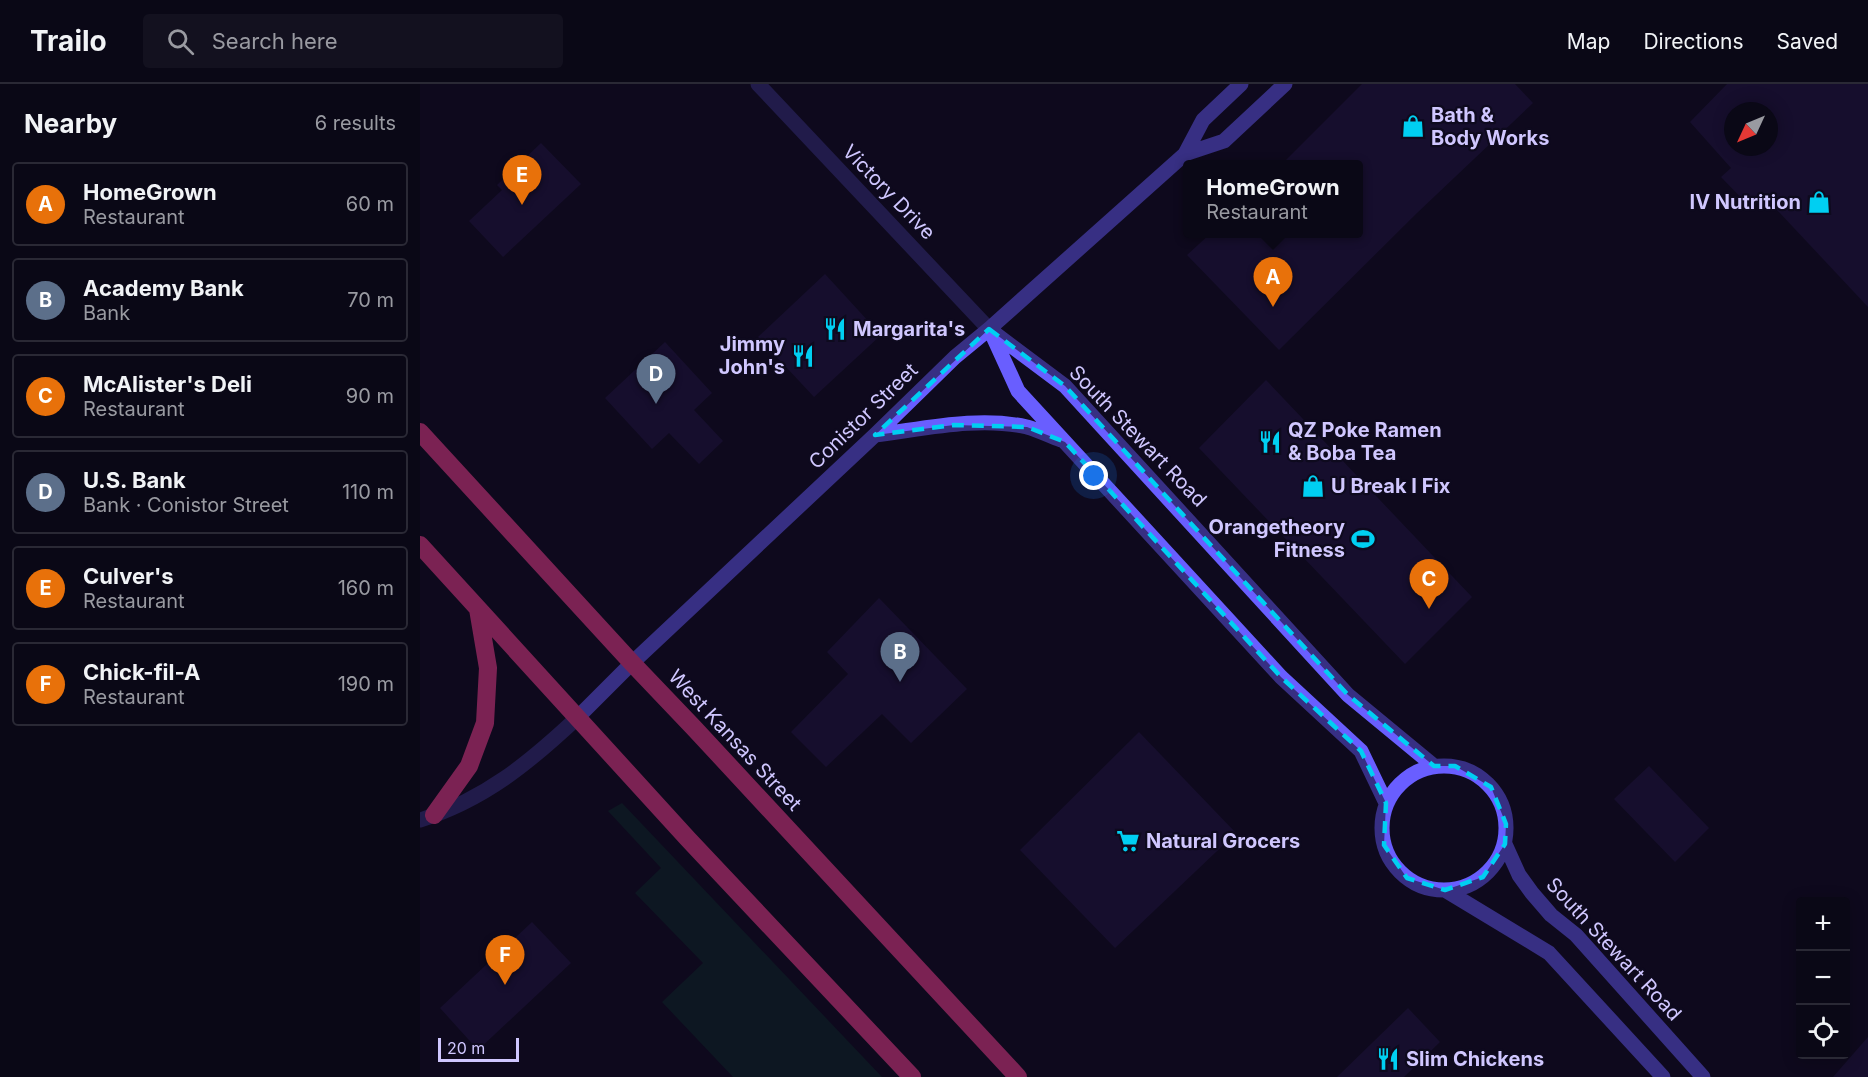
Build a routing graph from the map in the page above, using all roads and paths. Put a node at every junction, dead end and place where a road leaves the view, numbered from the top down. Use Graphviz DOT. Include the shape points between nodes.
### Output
graph roads {
  1 [pos="758,84"];
  2 [pos="1241,84"];
  3 [pos="1285,84"];
  4 [pos="1185,154"];
  5 [pos="989,329"];
  6 [pos="420,432"];
  7 [pos="875,435"];
  8 [pos="1065,442"];
  9 [pos="420,545"];
  10 [pos="478,609"];
  11 [pos="632,663"];
  12 [pos="578,717"];
  13 [pos="1434,766"];
  14 [pos="1386,803"];
  15 [pos="427,818"];
  16 [pos="1505,844"];
  17 [pos="1445,890"];
  18 [pos="912,1077"];
  19 [pos="1018,1077"];
  20 [pos="1663,1077"];
  21 [pos="1703,1077"];
  1 -- 5 [label="street, Victory Drive"];
  2 -- 4 [label="street, Conistor Street" via="1203,120"];
  3 -- 4 [label="street, Conistor Street" via="1224,141"];
  4 -- 5 [label="street, Conistor Street"];
  5 -- 7 [label="street, Conistor Street"];
  5 -- 8 [label="street" via="1018,391"];
  5 -- 13 [label="street, South Stewart Road" via="1065,386 1348,695"];
  6 -- 11 [label="highway, West Kansas Street"];
  7 -- 8 [label="street" via="996,424 1027,427"];
  7 -- 11 [label="street, Conistor Street"];
  8 -- 14 [label="street" via="1281,677 1361,751"];
  9 -- 10 [label="highway"];
  10 -- 12 [label="highway"];
  10 -- 15 [label="highway" via="488,668 485,723 469,766"];
  11 -- 12 [label="street, Conistor Street"];
  11 -- 19 [label="highway, West Kansas Street"];
  12 -- 15 [label="street" via="501,782 470,801"];
  12 -- 18 [label="highway"];
  13 -- 14 [label="street" via="1414,772 1398,785"];
  13 -- 16 [label="street" via="1455,766 1475,773 1491,787 1502,804"];
  14 -- 17 [label="street" via="1384,845 1393,863 1407,878 1425,887"];
  16 -- 17 [label="street" via="1497,862 1483,877"];
  16 -- 21 [label="street, South Stewart Road" via="1532,893 1576,935"];
  17 -- 20 [label="street" via="1549,953"];
}
